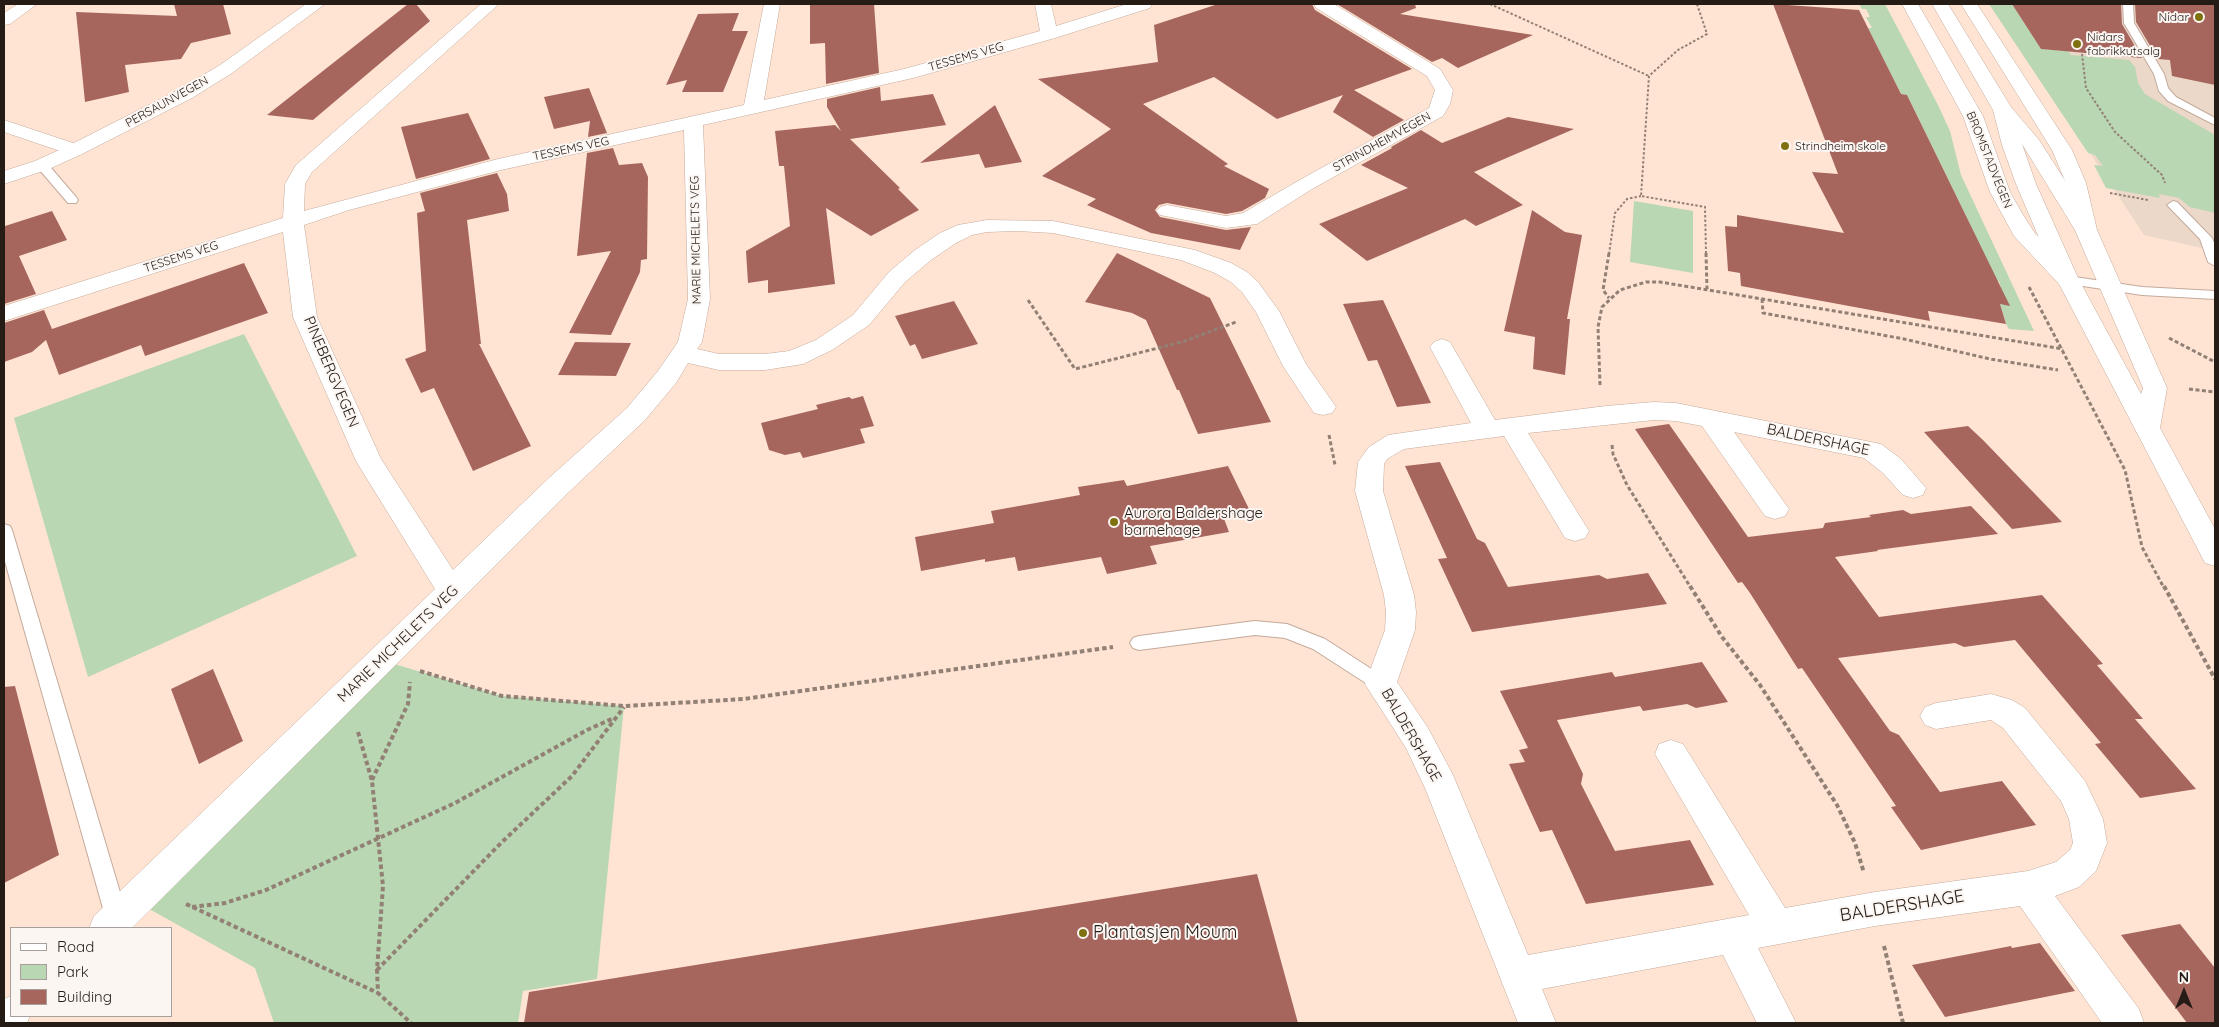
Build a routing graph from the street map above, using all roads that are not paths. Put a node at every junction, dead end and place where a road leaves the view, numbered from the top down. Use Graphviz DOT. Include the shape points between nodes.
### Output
graph roads {
  1 [pos="29,4"];
  2 [pos="317,4"];
  3 [pos="491,4"];
  4 [pos="772,4"];
  5 [pos="1043,4"];
  6 [pos="1144,4"];
  7 [pos="1322,4"];
  8 [pos="1910,4"];
  9 [pos="1940,4"];
  10 [pos="1969,4"];
  11 [pos="2128,4"];
  12 [pos="4,20"];
  13 [pos="1049,34"];
  14 [pos="753,108"];
  15 [pos="2003,110"];
  16 [pos="693,122"];
  17 [pos="2215,122"];
  18 [pos="4,126"];
  19 [pos="75,150"];
  20 [pos="42,165"];
  21 [pos="4,178"];
  22 [pos="72,200"];
  23 [pos="2173,205"];
  24 [pos="1167,211"];
  25 [pos="293,222"];
  26 [pos="2086,230"];
  27 [pos="2210,239"];
  28 [pos="2215,262"];
  29 [pos="2068,280"];
  30 [pos="2110,286"];
  31 [pos="2215,295"];
  32 [pos="4,314"];
  33 [pos="1442,347"];
  34 [pos="683,354"];
  35 [pos="1324,407"];
  36 [pos="1710,418"];
  37 [pos="2148,426"];
  38 [pos="1499,428"];
  39 [pos="1913,488"];
  40 [pos="1775,509"];
  41 [pos="4,530"];
  42 [pos="1575,531"];
  43 [pos="2215,555"];
  44 [pos="452,592"];
  45 [pos="1139,643"];
  46 [pos="1381,684"];
  47 [pos="1936,716"];
  48 [pos="1671,754"];
  49 [pos="2028,888"];
  50 [pos="112,924"];
  51 [pos="1776,926"];
  52 [pos="1732,935"];
  53 [pos="1517,975"];
  54 [pos="1537,1023"];
  55 [pos="1778,1023"];
  56 [pos="2125,1023"];
  1 -- 12 [label="street"];
  2 -- 19 [label="street, PERSAUNVEGEN" via="193,89"];
  3 -- 25 [label="street, PINEBERGVEGEN" via="303,169 295,184"];
  4 -- 14 [label="street"];
  5 -- 13 [label="street"];
  6 -- 13 [label="street, TESSEMS VEG"];
  7 -- 24 [label="street, STRINDHEIMVEGEN" via="1434,73 1444,90 1436,112 1249,218 1226,222"];
  8 -- 29 [label="street, BROMSTADVEGEN" via="1973,116 2000,192 2011,213 2025,236"];
  9 -- 15 [label="street, BROMSTADVEGEN"];
  10 -- 26 [label="street, BROMSTADVEGEN" via="2062,150 2076,183"];
  11 -- 17 [label="lane" via="2129,23 2159,74 2163,89 2172,99"];
  13 -- 14 [label="street, TESSEMS VEG" via="907,74"];
  14 -- 16 [label="street, TESSEMS VEG"];
  15 -- 26 [label="street, BROMSTADVEGEN" via="2032,144"];
  15 -- 29 [label="street, BROMSTADVEGEN" via="2026,184"];
  16 -- 25 [label="street, TESSEMS VEG" via="498,165"];
  16 -- 34 [label="street, MARIE MICHELETS VEG" via="699,299 690,342"];
  18 -- 19 [label="street"];
  19 -- 20 [label="street, PERSAUNVEGEN"];
  20 -- 21 [label="street, PERSAUNVEGEN"];
  20 -- 22 [label="lane"];
  23 -- 27 [label="lane"];
  25 -- 32 [label="street, TESSEMS VEG"];
  25 -- 44 [label="street, PINEBERGVEGEN" via="305,317 369,461"];
  26 -- 30 [label="street, BROMSTADVEGEN"];
  27 -- 28 [label="lane"];
  29 -- 30 [label="lane"];
  29 -- 37 [label="street, BROMSTADVEGEN"];
  30 -- 31 [label="lane"];
  30 -- 37 [label="street, BROMSTADVEGEN" via="2155,388"];
  33 -- 38 [label="street"];
  34 -- 35 [label="street" via="719,362 764,362 802,354 824,345 861,320 898,277 923,254 948,238 987,226 1053,227 1187,255 1239,277 1267,311 1295,366"];
  34 -- 44 [label="street, MARIE MICHELETS VEG" via="636,414 560,484"];
  36 -- 38 [label="street, BALDERSHAGE" via="1654,411"];
  36 -- 39 [label="street, BALDERSHAGE" via="1872,450"];
  36 -- 40 [label="street"];
  37 -- 43 [label="street, BROMSTADVEGEN"];
  38 -- 42 [label="street"];
  38 -- 46 [label="street, BALDERSHAGE" via="1397,441 1378,453 1371,462 1369,491 1401,612 1400,630"];
  41 -- 50 [label="lane"];
  44 -- 50 [label="street, MARIE MICHELETS VEG" via="393,663"];
  45 -- 46 [label="lane" via="1255,628 1287,631 1319,644"];
  46 -- 53 [label="street, BALDERSHAGE" via="1417,738 1441,785"];
  47 -- 49 [label="street, BALDERSHAGE" via="1992,707 2001,709 2014,718 2073,791 2086,819 2090,843 2084,860 2067,875"];
  48 -- 51 [label="street"];
  49 -- 51 [label="street, BALDERSHAGE"];
  49 -- 56 [label="street"];
  51 -- 52 [label="street, BALDERSHAGE"];
  52 -- 53 [label="street, BALDERSHAGE"];
  52 -- 55 [label="street"];
  53 -- 54 [label="street, BALDERSHAGE"];
}
